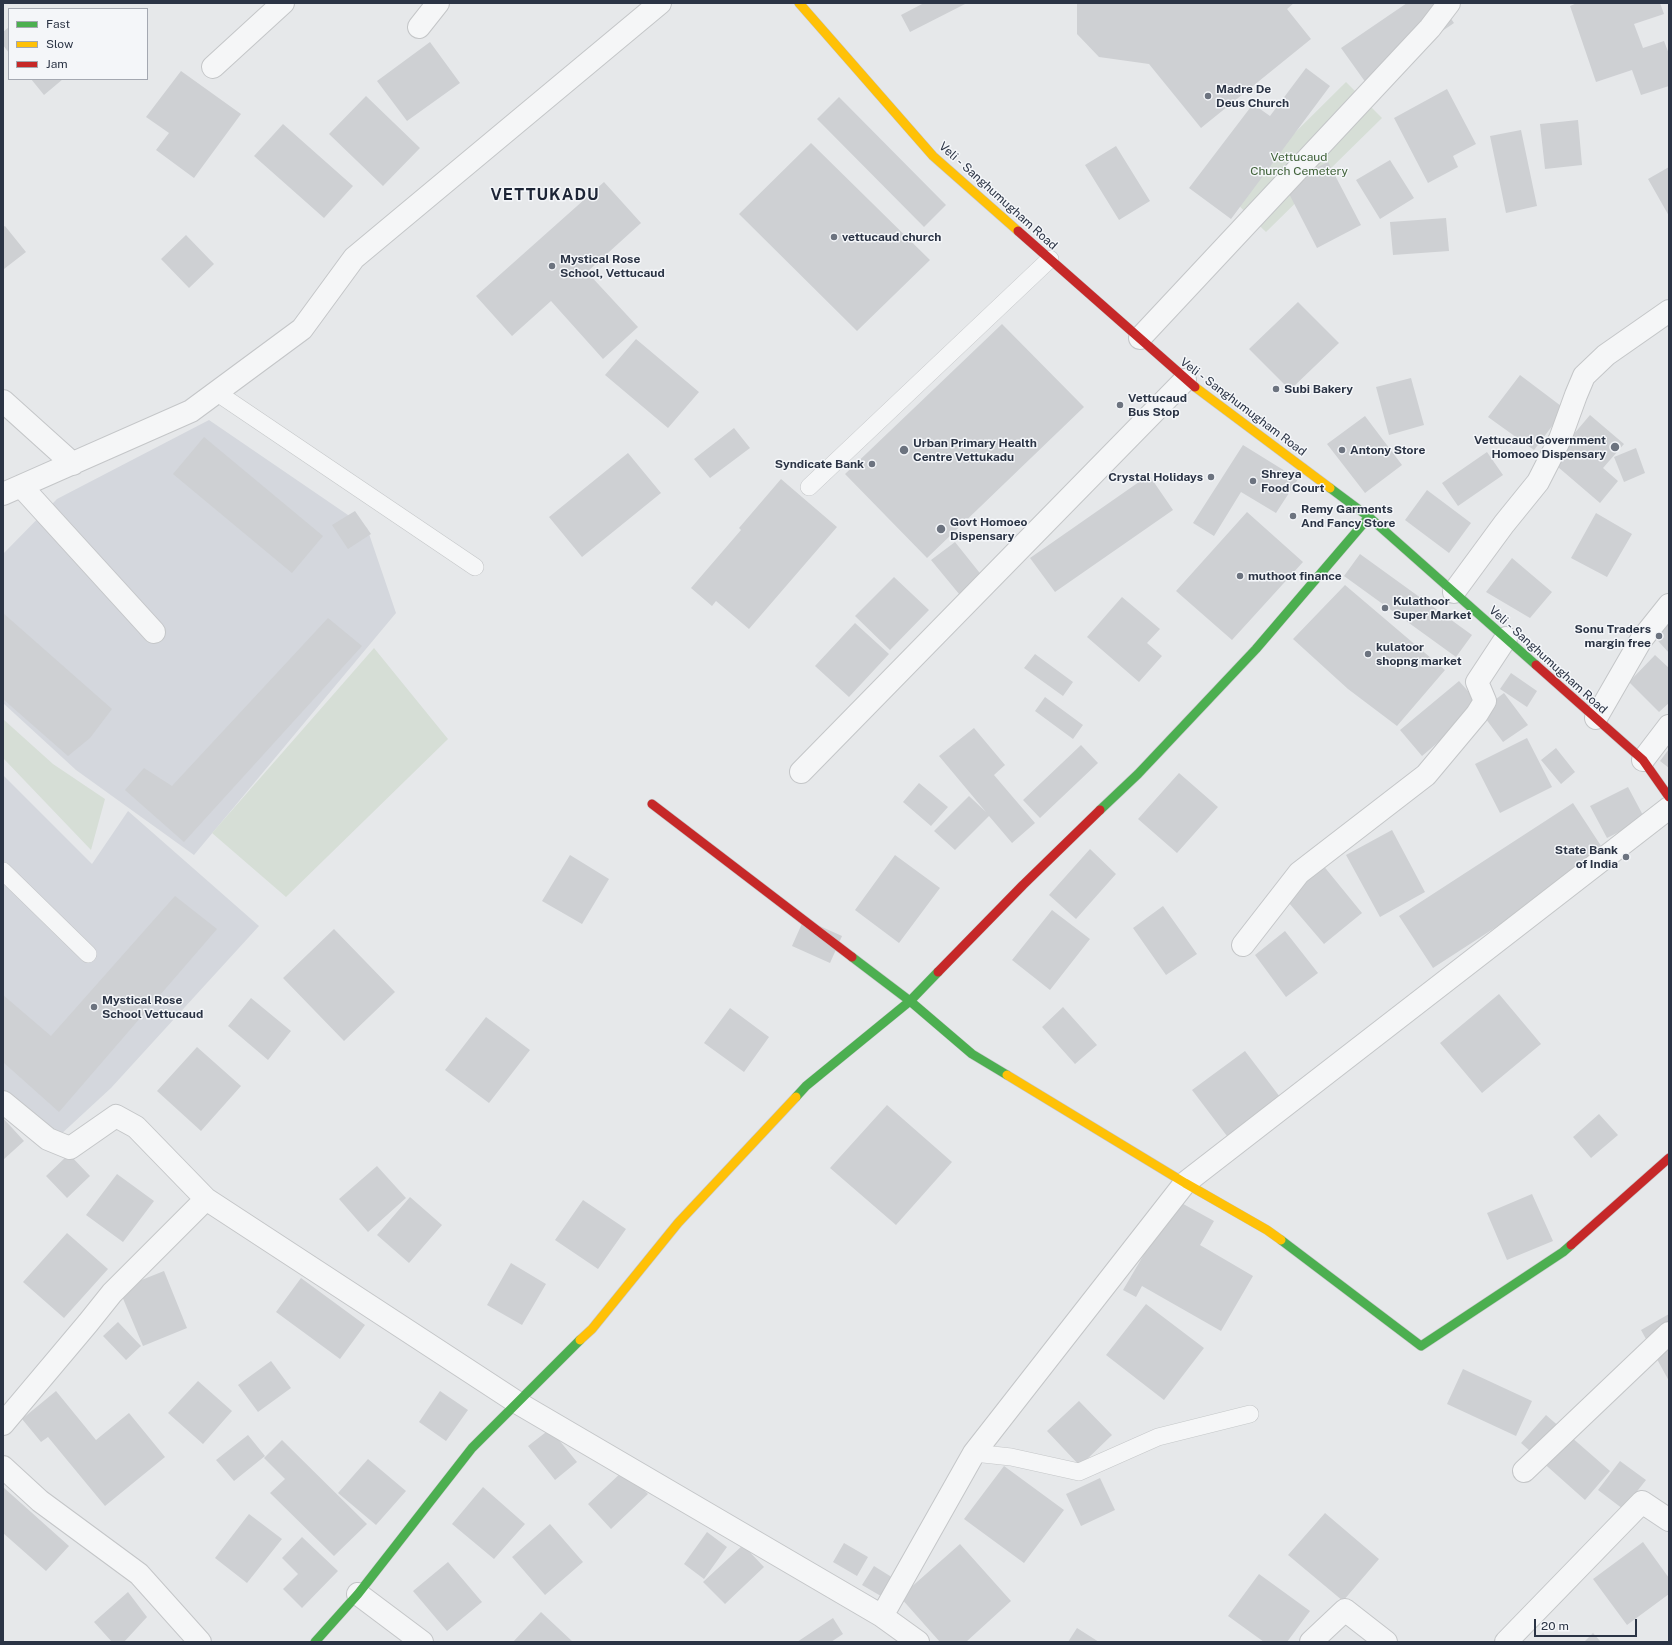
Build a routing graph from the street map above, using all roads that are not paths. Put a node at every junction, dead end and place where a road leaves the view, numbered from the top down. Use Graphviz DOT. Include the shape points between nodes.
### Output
graph roads {
  1 [pos="282,3"];
  2 [pos="438,3"];
  3 [pos="660,3"];
  4 [pos="799,3"];
  5 [pos="1449,3"];
  6 [pos="419,27"];
  7 [pos="214,67"];
  8 [pos="1050,259"];
  9 [pos="1669,311"];
  10 [pos="1140,338"];
  11 [pos="1185,380"];
  12 [pos="216,392"];
  13 [pos="3,401"];
  14 [pos="73,464"];
  15 [pos="809,487"];
  16 [pos="12,490"];
  17 [pos="1369,517"];
  18 [pos="475,567"];
  19 [pos="1454,592"];
  20 [pos="1669,605"];
  21 [pos="154,632"];
  22 [pos="1506,638"];
  23 [pos="1596,718"];
  24 [pos="1669,726"];
  25 [pos="1643,760"];
  26 [pos="801,772"];
  27 [pos="1669,797"];
  28 [pos="652,804"];
  29 [pos="1669,808"];
  30 [pos="3,871"];
  31 [pos="1243,944"];
  32 [pos="88,954"];
  33 [pos="910,1001"];
  34 [pos="3,1102"];
  35 [pos="1669,1158"];
  36 [pos="1185,1183"];
  37 [pos="206,1199"];
  38 [pos="1669,1333"];
  39 [pos="518,1403"];
  40 [pos="1250,1414"];
  41 [pos="3,1424"];
  42 [pos="974,1453"];
  43 [pos="3,1467"];
  44 [pos="1524,1471"];
  45 [pos="1669,1520"];
  46 [pos="358,1594"];
  47 [pos="882,1616"];
  48 [pos="200,1642"];
  49 [pos="315,1642"];
  50 [pos="422,1642"];
  51 [pos="918,1642"];
  52 [pos="1312,1642"];
  53 [pos="1386,1642"];
  54 [pos="1506,1642"];
  1 -- 7 [label="street"];
  2 -- 6 [label="street"];
  3 -- 12 [label="street" via="354,258 302,329"];
  4 -- 8 [label="street, Veli - Sanghumugham Road" via="933,156"];
  5 -- 10 [label="street" via="1414,45"];
  8 -- 10 [label="street, Veli - Sanghumugham Road"];
  8 -- 15 [label="lane"];
  9 -- 19 [label="street" via="1606,355 1584,376 1560,439 1538,482"];
  10 -- 11 [label="street, Veli - Sanghumugham Road"];
  11 -- 17 [label="street, Veli - Sanghumugham Road"];
  11 -- 26 [label="street"];
  12 -- 14 [label="street" via="191,411"];
  12 -- 18 [label="lane"];
  13 -- 14 [label="street"];
  14 -- 16 [label="street"];
  16 -- 21 [label="street"];
  17 -- 19 [label="street, Veli - Sanghumugham Road"];
  17 -- 33 [label="street" via="1256,649 1138,774 1023,885"];
  19 -- 22 [label="street, Veli - Sanghumugham Road"];
  20 -- 23 [label="street" via="1641,640"];
  22 -- 23 [label="street, Veli - Sanghumugham Road"];
  22 -- 31 [label="street" via="1477,682 1485,701 1426,775 1299,873"];
  23 -- 25 [label="street, Veli - Sanghumugham Road"];
  24 -- 25 [label="street"];
  25 -- 27 [label="street, Veli - Sanghumugham Road"];
  28 -- 33 [label="street"];
  29 -- 36 [label="street"];
  30 -- 32 [label="lane"];
  33 -- 36 [label="street" via="972,1054"];
  33 -- 39 [label="street" via="806,1086 678,1223 592,1328"];
  34 -- 37 [label="street" via="48,1139 70,1148 116,1116 136,1127"];
  35 -- 36 [label="street" via="1563,1252 1421,1346 1267,1230"];
  36 -- 42 [label="street"];
  37 -- 39 [label="street"];
  37 -- 41 [label="street" via="112,1292"];
  38 -- 44 [label="street"];
  39 -- 46 [label="street" via="472,1448"];
  39 -- 47 [label="street"];
  40 -- 42 [label="lane" via="1158,1437 1079,1472 1011,1457"];
  42 -- 47 [label="street"];
  43 -- 48 [label="street" via="40,1501 139,1574"];
  45 -- 54 [label="street" via="1642,1502"];
  46 -- 49 [label="street"];
  46 -- 50 [label="street"];
  47 -- 51 [label="street"];
  52 -- 53 [label="street" via="1345,1610"];
}
